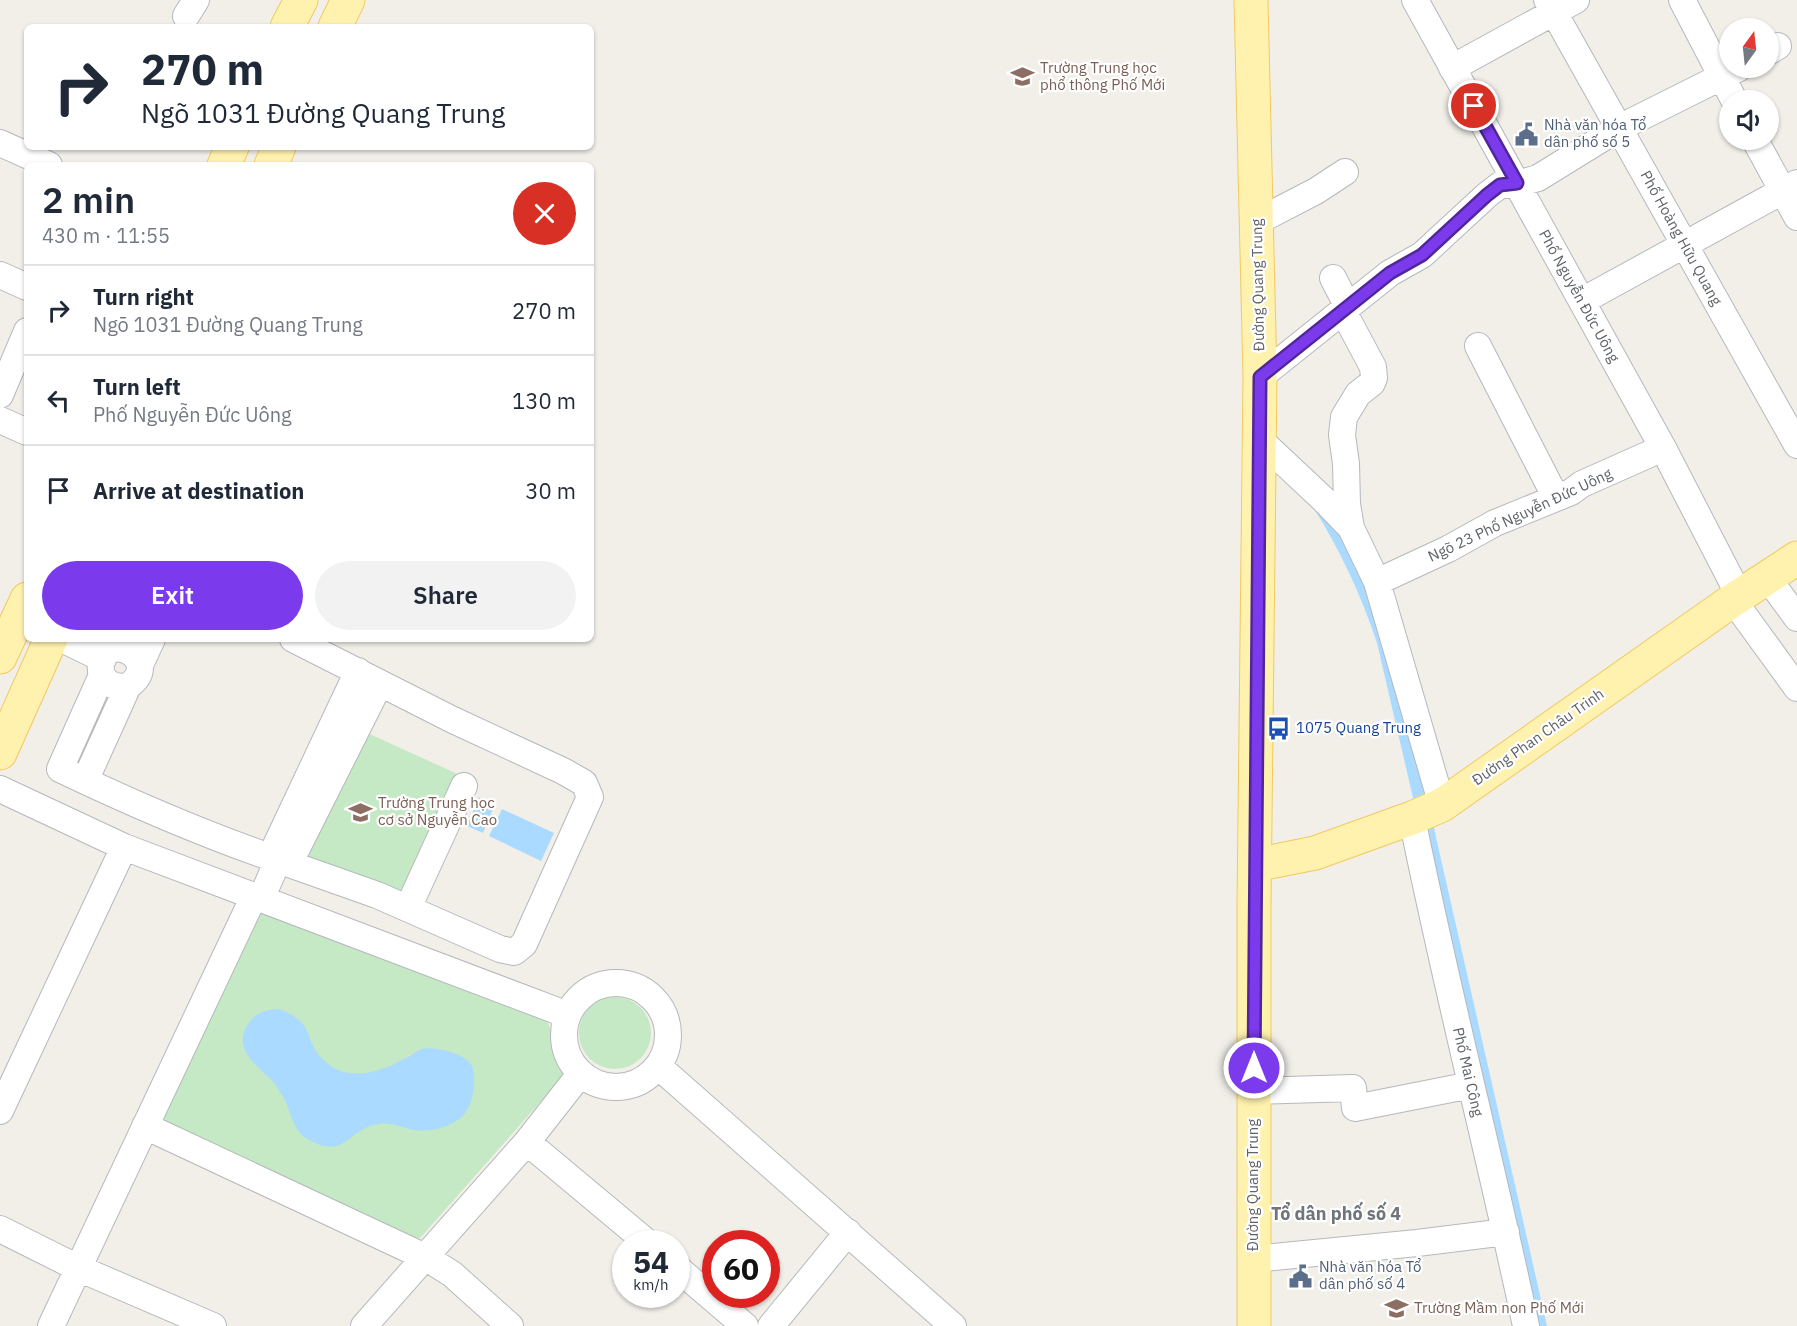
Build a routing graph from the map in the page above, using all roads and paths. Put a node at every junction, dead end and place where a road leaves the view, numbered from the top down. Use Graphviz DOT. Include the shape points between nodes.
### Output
graph roads {
  1 [pos="301,0"];
  2 [pos="348,0"];
  3 [pos="1251,0"];
  4 [pos="1415,0"];
  5 [pos="1576,0"];
  6 [pos="1682,0"];
  7 [pos="1550,6"];
  8 [pos="289,24"];
  9 [pos="336,24"];
  10 [pos="1719,56"];
  11 [pos="1452,68"];
  12 [pos="1719,78"];
  13 [pos="1619,128"];
  14 [pos="0,142"];
  15 [pos="1762,150"];
  16 [pos="43,162"];
  17 [pos="1345,172"];
  18 [pos="1517,183"];
  19 [pos="1790,187"];
  20 [pos="1797,217"];
  21 [pos="1256,222"];
  22 [pos="1685,245"];
  23 [pos="0,275"];
  24 [pos="1333,278"];
  25 [pos="24,286"];
  26 [pos="1582,301"];
  27 [pos="1345,309"];
  28 [pos="24,338"];
  29 [pos="1478,346"];
  30 [pos="1260,377"];
  31 [pos="0,394"];
  32 [pos="0,420"];
  33 [pos="24,431"];
  34 [pos="1259,439"];
  35 [pos="1797,445"];
  36 [pos="1663,448"];
  37 [pos="1556,498"];
  38 [pos="1351,528"];
  39 [pos="1797,558"];
  40 [pos="1767,577"];
  41 [pos="1377,582"];
  42 [pos="1736,598"];
  43 [pos="1797,618"];
  44 [pos="24,641"];
  45 [pos="35,642"];
  46 [pos="70,642"];
  47 [pos="150,642"];
  48 [pos="299,642"];
  49 [pos="110,656"];
  50 [pos="0,657"];
  51 [pos="134,675"];
  52 [pos="369,677"];
  53 [pos="1797,688"];
  54 [pos="0,753"];
  55 [pos="85,781"];
  56 [pos="464,786"];
  57 [pos="0,789"];
  58 [pos="1442,805"];
  59 [pos="1412,818"];
  60 [pos="124,847"];
  61 [pos="279,861"];
  62 [pos="1255,866"];
  63 [pos="257,897"];
  64 [pos="408,908"];
  65 [pos="568,1015"];
  66 [pos="658,1066"];
  67 [pos="581,1073"];
  68 [pos="1471,1085"];
  69 [pos="1253,1091"];
  70 [pos="0,1111"];
  71 [pos="145,1126"];
  72 [pos="527,1142"];
  73 [pos="0,1228"];
  74 [pos="632,1230"];
  75 [pos="848,1232"];
  76 [pos="1506,1232"];
  77 [pos="425,1257"];
  78 [pos="1253,1259"];
  79 [pos="78,1268"];
  80 [pos="690,1279"];
  81 [pos="51,1326"];
  82 [pos="213,1326"];
  83 [pos="363,1326"];
  84 [pos="510,1326"];
  85 [pos="745,1326"];
  86 [pos="771,1326"];
  87 [pos="953,1326"];
  88 [pos="1254,1326"];
  89 [pos="1526,1326"];
  1 -- 8 [label="main road"];
  2 -- 9 [label="main road"];
  3 -- 21 [label="main road, Đường Quang Trung"];
  4 -- 11 [label="street, Phố Nguyễn Đức Uông"];
  5 -- 7 [label="street"];
  6 -- 10 [label="street"];
  7 -- 11 [label="street"];
  7 -- 13 [label="street, Phố Hoàng Hữu Quang"];
  11 -- 18 [label="street, Phố Nguyễn Đức Uông"];
  12 -- 13 [label="street"];
  13 -- 18 [label="street" via="1538,178"];
  13 -- 22 [label="street, Phố Hoàng Hữu Quang"];
  14 -- 16 [label="street"];
  15 -- 19 [label="street"];
  17 -- 21 [label="street"];
  18 -- 26 [label="street, Phố Nguyễn Đức Uông"];
  18 -- 27 [label="street" via="1500,185 1422,255 1390,273"];
  19 -- 20 [label="street"];
  19 -- 22 [label="street"];
  21 -- 30 [label="main road, Đường Quang Trung"];
  22 -- 26 [label="street"];
  22 -- 35 [label="street, Phố Hoàng Hữu Quang"];
  23 -- 25 [label="street"];
  24 -- 27 [label="street"];
  26 -- 36 [label="street, Phố Nguyễn Đức Uông"];
  27 -- 30 [label="street"];
  27 -- 38 [label="street" via="1374,378 1344,417 1342,435"];
  28 -- 31 [label="street"];
  29 -- 37 [label="street"];
  30 -- 34 [label="main road, Đường Quang Trung"];
  32 -- 33 [label="street"];
  34 -- 38 [label="street"];
  34 -- 62 [label="main road, Đường Quang Trung"];
  36 -- 37 [label="street, Ngõ 23 Phố Nguyễn Đức Uông"];
  36 -- 42 [label="street, Phố Nguyễn Đức Uông"];
  37 -- 41 [label="street, Ngõ 23 Phố Nguyễn Đức Uông" via="1495,523"];
  38 -- 41 [label="street"];
  39 -- 40 [label="main road, Đường Phan Châu Trinh"];
  40 -- 42 [label="main road, Đường Phan Châu Trinh"];
  40 -- 43 [label="street"];
  41 -- 58 [label="street"];
  42 -- 53 [label="street, Phố Nguyễn Đức Uông"];
  42 -- 58 [label="main road, Đường Phan Châu Trinh"];
  44 -- 50 [label="main road"];
  45 -- 54 [label="main road"];
  46 -- 49 [label="street"];
  47 -- 51 [label="street"];
  48 -- 52 [label="street"];
  49 -- 51 [label="street" via="121,648 133,653"];
  49 -- 51 [label="street" via="110,685 116,687"];
  49 -- 55 [label="street" via="60,769"];
  51 -- 55 [label="street"];
  52 -- 61 [label="street"];
  52 -- 64 [label="street" via="563,771 584,783 590,797 524,944 514,952"];
  55 -- 61 [label="street" via="226,843"];
  56 -- 64 [label="street"];
  57 -- 60 [label="street"];
  58 -- 59 [label="main road, Đường Phan Châu Trinh"];
  59 -- 62 [label="main road, Đường Phan Châu Trinh" via="1315,853"];
  59 -- 68 [label="street, Phố Mai Công"];
  60 -- 63 [label="street"];
  60 -- 70 [label="street"];
  61 -- 63 [label="street"];
  61 -- 64 [label="street"];
  62 -- 69 [label="main road, Đường Quang Trung"];
  63 -- 65 [label="street"];
  63 -- 71 [label="street"];
  65 -- 66 [label="street" via="579,998 596,987 622,984 642,990 657,1003 666,1021 666,1048"];
  65 -- 67 [label="street" via="565,1046"];
  66 -- 67 [label="street" via="647,1077 625,1086 602,1084"];
  66 -- 75 [label="street"];
  67 -- 72 [label="street"];
  68 -- 69 [label="street" via="1355,1108 1353,1088"];
  68 -- 76 [label="street, Phố Mai Công"];
  69 -- 78 [label="main road, Đường Quang Trung"];
  71 -- 77 [label="street"];
  71 -- 79 [label="street"];
  72 -- 74 [label="street"];
  72 -- 77 [label="street"];
  73 -- 79 [label="street"];
  75 -- 86 [label="street"];
  75 -- 87 [label="street"];
  76 -- 78 [label="street"];
  76 -- 89 [label="street, Phố Mai Công"];
  77 -- 83 [label="street"];
  77 -- 84 [label="street" via="452,1274"];
  78 -- 88 [label="main road, Đường Quang Trung"];
  79 -- 81 [label="street"];
  79 -- 82 [label="street"];
  80 -- 85 [label="street"];
}
